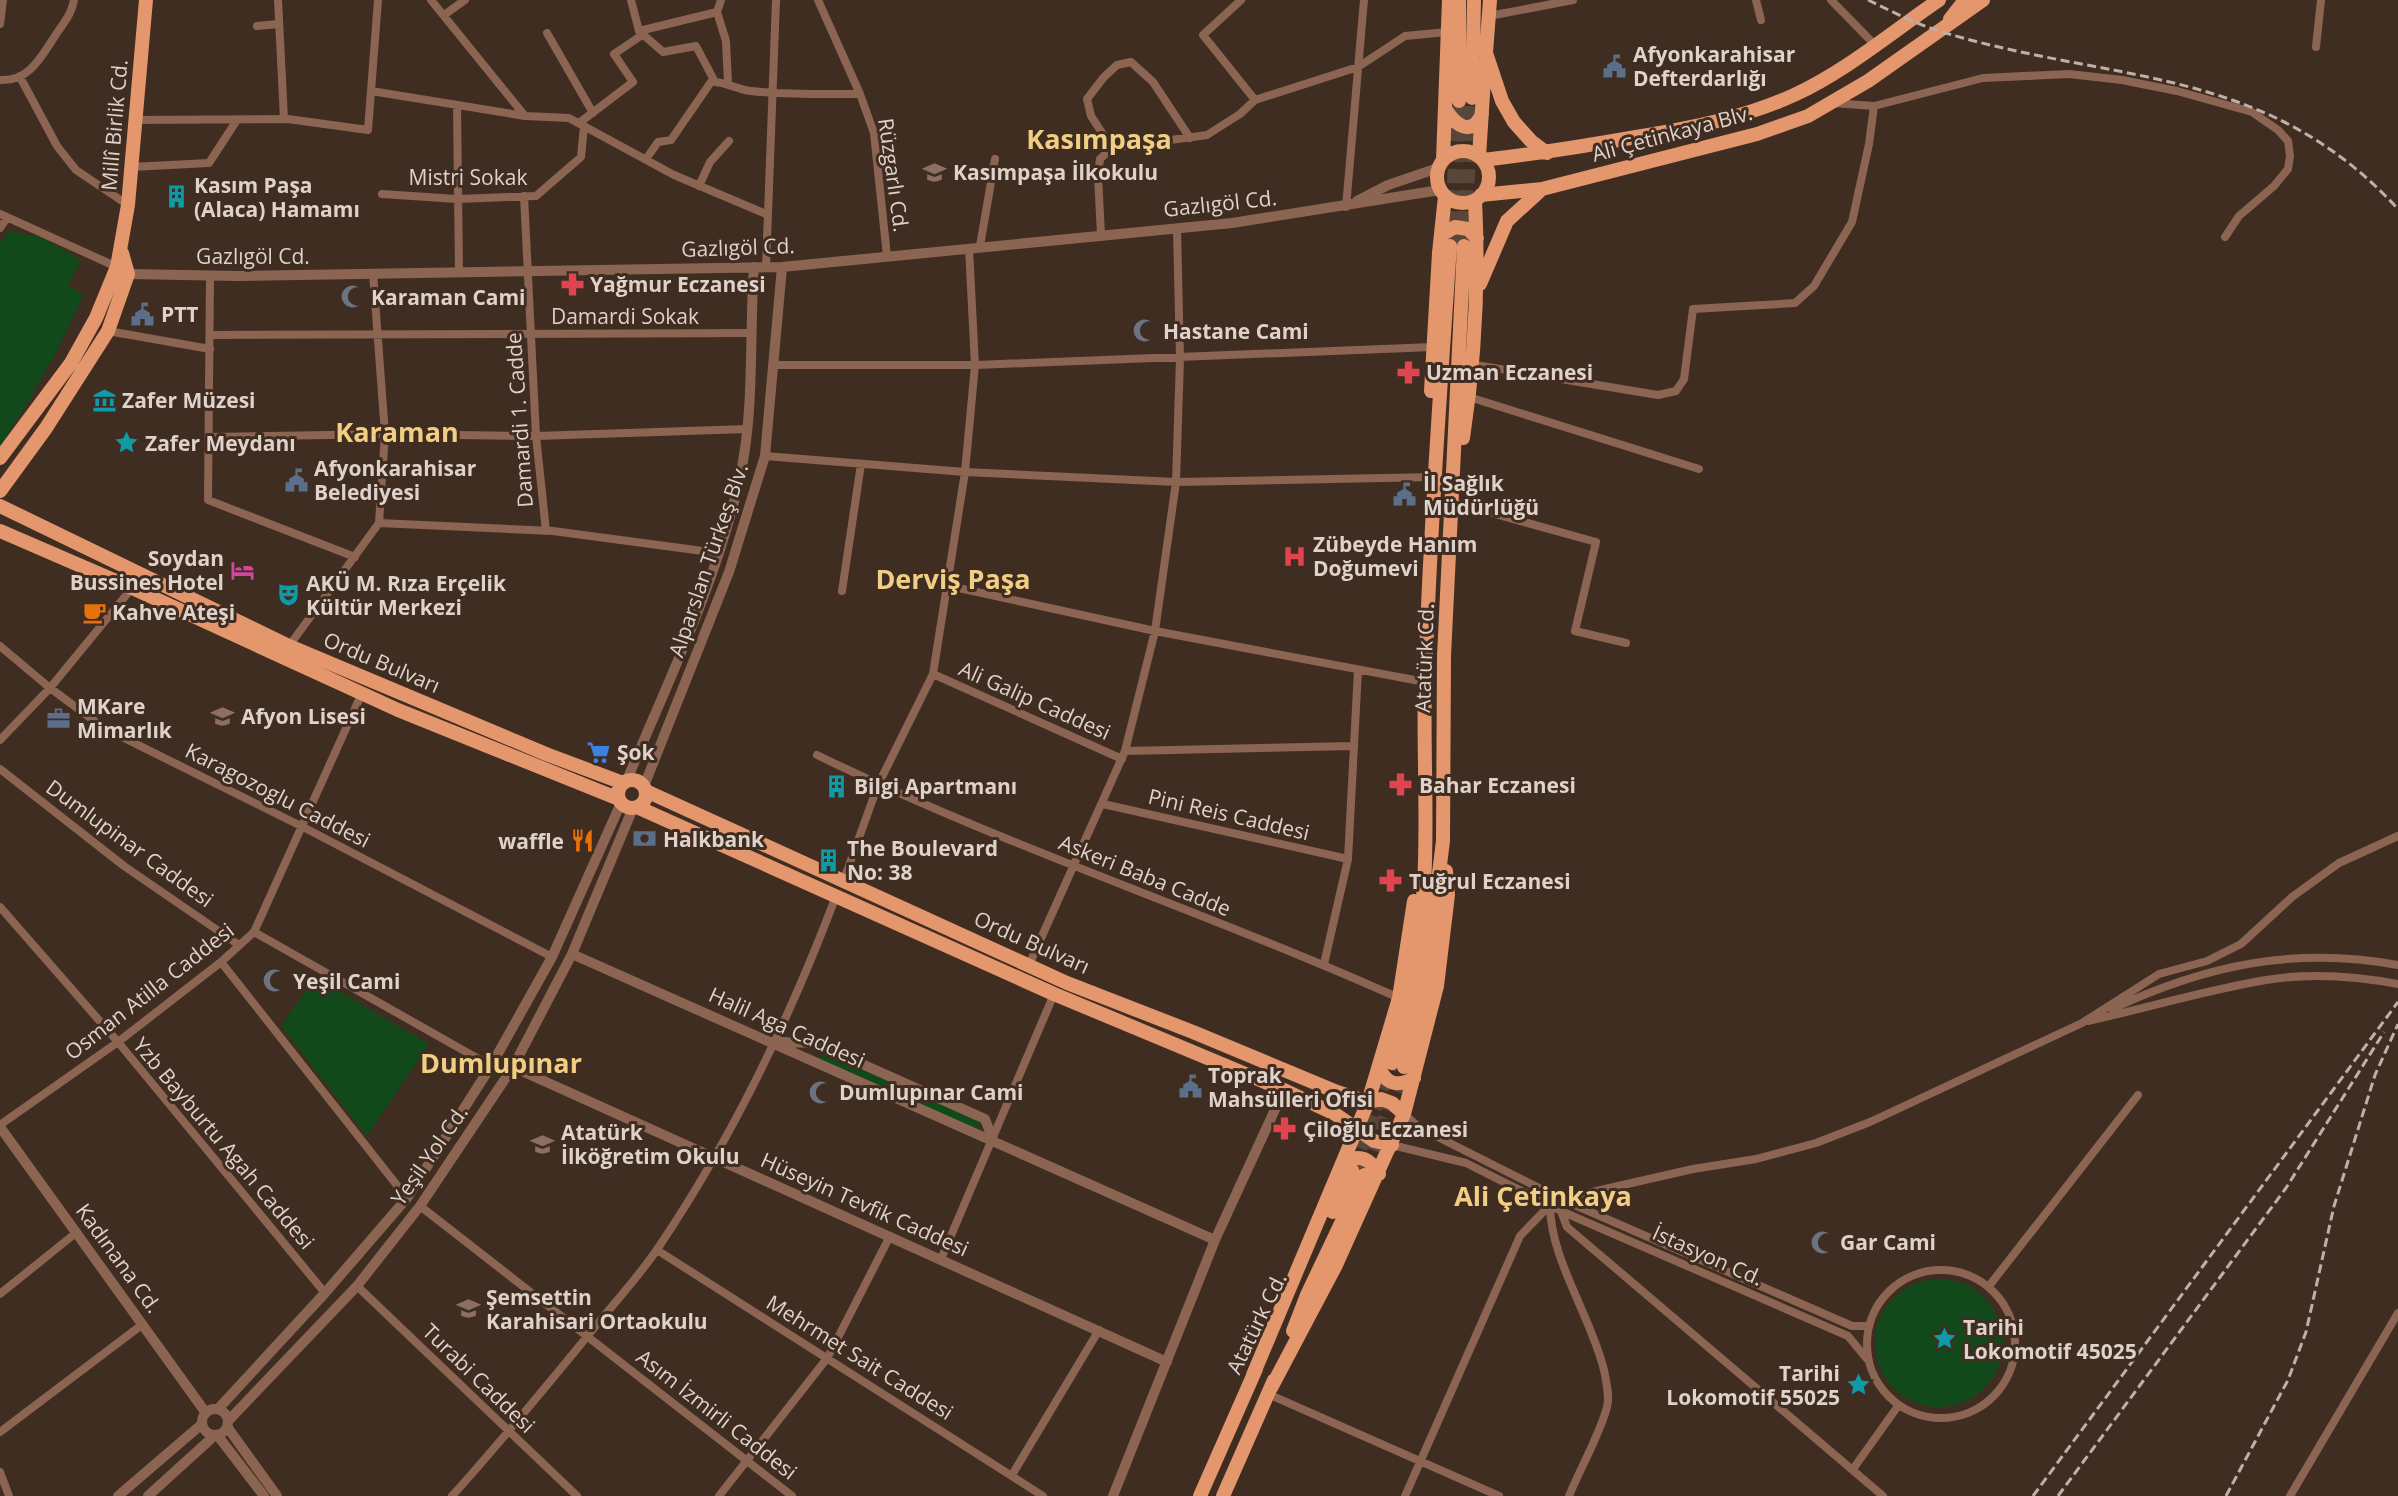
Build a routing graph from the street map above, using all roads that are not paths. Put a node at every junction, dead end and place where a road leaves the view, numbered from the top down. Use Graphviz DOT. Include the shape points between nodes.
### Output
graph roads {
  1 [pos="3,0"];
  2 [pos="74,0"];
  3 [pos="146,0"];
  4 [pos="278,0"];
  5 [pos="378,0"];
  6 [pos="431,0"];
  7 [pos="465,0"];
  8 [pos="631,0"];
  9 [pos="722,0"];
  10 [pos="776,0"];
  11 [pos="818,0"];
  12 [pos="1240,0"];
  13 [pos="1364,0"];
  14 [pos="1449,0"];
  15 [pos="1459,0"];
  16 [pos="1474,0"];
  17 [pos="1490,0"];
  18 [pos="1573,0"];
  19 [pos="1756,0"];
  20 [pos="1830,0"];
  21 [pos="1939,0"];
  22 [pos="1965,0"];
  23 [pos="1983,0"];
  24 [pos="2321,0"];
  25 [pos="717,12"];
  26 [pos="444,15"];
  27 [pos="1489,16"];
  28 [pos="1761,20"];
  29 [pos="0,24"];
  30 [pos="278,24"];
  31 [pos="257,26"];
  32 [pos="1946,26"];
  33 [pos="1447,32"];
  34 [pos="547,33"];
  35 [pos="640,33"];
  36 [pos="1875,45"];
  37 [pos="2316,47"];
  38 [pos="1486,53"];
  39 [pos="1358,67"];
  40 [pos="20,77"];
  41 [pos="713,79"];
  42 [pos="0,80"];
  43 [pos="728,83"];
  44 [pos="371,91"];
  45 [pos="771,93"];
  46 [pos="860,94"];
  47 [pos="1256,100"];
  48 [pos="1830,103"];
  49 [pos="457,105"];
  50 [pos="1874,106"];
  51 [pos="1446,110"];
  52 [pos="593,113"];
  53 [pos="1482,114"];
  54 [pos="525,117"];
  55 [pos="284,119"];
  56 [pos="134,120"];
  57 [pos="237,120"];
  58 [pos="581,124"];
  59 [pos="1190,138"];
  60 [pos="729,141"];
  61 [pos="1112,148"];
  62 [pos="1547,153"];
  63 [pos="1481,158"];
  64 [pos="646,159"];
  65 [pos="995,159"];
  66 [pos="1441,164"];
  67 [pos="131,167"];
  68 [pos="699,186"];
  69 [pos="1542,189"];
  70 [pos="1443,193"];
  71 [pos="382,194"];
  72 [pos="524,196"];
  73 [pos="1478,198"];
  74 [pos="457,199"];
  75 [pos="128,205"];
  76 [pos="1346,207"];
  77 [pos="766,214"];
  78 [pos="3,216"];
  79 [pos="0,228"];
  80 [pos="1177,228"];
  81 [pos="1101,235"];
  82 [pos="2225,237"];
  83 [pos="1477,238"];
  84 [pos="1452,242"];
  85 [pos="974,247"];
  86 [pos="887,256"];
  87 [pos="754,267"];
  88 [pos="766,267"];
  89 [pos="782,267"];
  90 [pos="123,271"];
  91 [pos="528,271"];
  92 [pos="459,272"];
  93 [pos="373,273"];
  94 [pos="210,276"];
  95 [pos="1475,304"];
  96 [pos="108,331"];
  97 [pos="752,333"];
  98 [pos="530,334"];
  99 [pos="210,335"];
  100 [pos="379,336"];
  101 [pos="1433,347"];
  102 [pos="210,349"];
  103 [pos="1180,359"];
  104 [pos="975,364"];
  105 [pos="1470,364"];
  106 [pos="773,365"];
  107 [pos="1469,397"];
  108 [pos="747,429"];
  109 [pos="385,434"];
  110 [pos="536,436"];
  111 [pos="208,437"];
  112 [pos="765,456"];
  113 [pos="0,458"];
  114 [pos="861,464"];
  115 [pos="1699,470"];
  116 [pos="965,472"];
  117 [pos="1434,477"];
  118 [pos="1176,482"];
  119 [pos="1,497"];
  120 [pos="1452,502"];
  121 [pos="379,523"];
  122 [pos="0,531"];
  123 [pos="546,531"];
  124 [pos="718,553"];
  125 [pos="355,557"];
  126 [pos="945,585"];
  127 [pos="132,588"];
  128 [pos="842,591"];
  129 [pos="1155,631"];
  130 [pos="1626,643"];
  131 [pos="0,646"];
  132 [pos="289,646"];
  133 [pos="1358,670"];
  134 [pos="933,674"];
  135 [pos="1425,682"];
  136 [pos="50,688"];
  137 [pos="362,693"];
  138 [pos="0,740"];
  139 [pos="1353,746"];
  140 [pos="816,755"];
  141 [pos="1123,755"];
  142 [pos="0,769"];
  143 [pos="625,782"];
  144 [pos="878,785"];
  145 [pos="645,789"];
  146 [pos="628,804"];
  147 [pos="1103,804"];
  148 [pos="303,826"];
  149 [pos="1424,833"];
  150 [pos="2398,836"];
  151 [pos="1348,859"];
  152 [pos="1075,867"];
  153 [pos="843,882"];
  154 [pos="836,896"];
  155 [pos="0,907"];
  156 [pos="254,932"];
  157 [pos="239,945"];
  158 [pos="572,954"];
  159 [pos="552,957"];
  160 [pos="221,962"];
  161 [pos="1324,964"];
  162 [pos="1029,965"];
  163 [pos="2398,965"];
  164 [pos="2398,984"];
  165 [pos="1054,994"];
  166 [pos="1399,998"];
  167 [pos="2082,1023"];
  168 [pos="118,1042"];
  169 [pos="773,1042"];
  170 [pos="491,1066"];
  171 [pos="513,1067"];
  172 [pos="1397,1069"];
  173 [pos="1284,1090"];
  174 [pos="2138,1095"];
  175 [pos="1368,1102"];
  176 [pos="1404,1114"];
  177 [pos="0,1128"];
  178 [pos="1358,1130"];
  179 [pos="993,1140"];
  180 [pos="1392,1144"];
  181 [pos="714,1158"];
  182 [pos="1354,1169"];
  183 [pos="1378,1174"];
  184 [pos="407,1198"];
  185 [pos="1561,1199"];
  186 [pos="1550,1205"];
  187 [pos="420,1206"];
  188 [pos="1561,1211"];
  189 [pos="77,1232"];
  190 [pos="890,1236"];
  191 [pos="1215,1240"];
  192 [pos="657,1250"];
  193 [pos="941,1259"];
  194 [pos="357,1286"];
  195 [pos="1989,1287"];
  196 [pos="325,1293"];
  197 [pos="0,1294"];
  198 [pos="2398,1313"];
  199 [pos="143,1324"];
  200 [pos="1868,1326"];
  201 [pos="1099,1330"];
  202 [pos="588,1335"];
  203 [pos="828,1357"];
  204 [pos="1867,1359"];
  205 [pos="1167,1362"];
  206 [pos="1269,1391"];
  207 [pos="1898,1406"];
  208 [pos="218,1409"];
  209 [pos="204,1418"];
  210 [pos="228,1424"];
  211 [pos="0,1432"];
  212 [pos="510,1433"];
  213 [pos="216,1436"];
  214 [pos="1420,1461"];
  215 [pos="747,1462"];
  216 [pos="1852,1469"];
  217 [pos="0,1472"];
  218 [pos="1012,1475"];
  219 [pos="9,1496"];
  220 [pos="118,1496"];
  221 [pos="148,1496"];
  222 [pos="264,1496"];
  223 [pos="277,1496"];
  224 [pos="452,1496"];
  225 [pos="577,1496"];
  226 [pos="719,1496"];
  227 [pos="792,1496"];
  228 [pos="1043,1496"];
  229 [pos="1113,1496"];
  230 [pos="1200,1496"];
  231 [pos="1222,1496"];
  232 [pos="1405,1496"];
  233 [pos="1499,1496"];
  234 [pos="1569,1496"];
  235 [pos="1883,1496"];
  236 [pos="2290,1496"];
  1 -- 29 [label="street"];
  2 -- 40 [label="street" via="71,14 39,63"];
  3 -- 56 [label="main road, Millî Birlik Cd."];
  4 -- 30 [label="street"];
  5 -- 44 [label="street"];
  6 -- 26 [label="street"];
  7 -- 26 [label="street"];
  8 -- 35 [label="street"];
  9 -- 25 [label="street"];
  10 -- 45 [label="street"];
  11 -- 46 [label="street, Rüzgarlı Cd."];
  12 -- 47 [label="street" via="1203,35"];
  13 -- 39 [label="street"];
  14 -- 33 [label="main road"];
  15 -- 16 [label="main road" via="1466,100"];
  17 -- 27 [label="main road"];
  18 -- 27 [label="street"];
  19 -- 28 [label="street"];
  20 -- 36 [label="street"];
  21 -- 36 [label="main road, Ali Çetinkaya Blv."];
  22 -- 32 [label="main road"];
  23 -- 32 [label="main road, Ali Çetinkaya Blv."];
  24 -- 37 [label="street"];
  25 -- 35 [label="street"];
  25 -- 43 [label="street" via="726,41"];
  26 -- 54 [label="street"];
  27 -- 38 [label="main road"];
  30 -- 31 [label="street"];
  30 -- 55 [label="street"];
  32 -- 48 [label="main road, Ali Çetinkaya Blv."];
  33 -- 39 [label="street" via="1405,36"];
  33 -- 51 [label="main road"];
  34 -- 52 [label="street"];
  35 -- 41 [label="street" via="663,52 696,46"];
  35 -- 52 [label="street" via="614,54 633,82"];
  36 -- 62 [label="main road, Ali Çetinkaya Blv." via="1796,94 1756,110 1708,124"];
  38 -- 53 [label="main road"];
  38 -- 62 [label="main road" via="1502,101 1514,122"];
  39 -- 47 [label="street"];
  39 -- 76 [label="street"];
  40 -- 42 [label="street"];
  40 -- 75 [label="street" via="57,146 76,170"];
  41 -- 43 [label="street"];
  41 -- 64 [label="street" via="671,140 658,142"];
  43 -- 45 [label="street" via="747,91"];
  44 -- 49 [label="street"];
  44 -- 55 [label="street" via="368,130"];
  45 -- 46 [label="street"];
  45 -- 77 [label="street"];
  46 -- 86 [label="street, Rüzgarlı Cd." via="874,133"];
  47 -- 59 [label="street" via="1207,135"];
  48 -- 50 [label="street"];
  48 -- 69 [label="main road, Ali Çetinkaya Blv." via="1808,116 1757,134"];
  49 -- 54 [label="street"];
  49 -- 74 [label="street"];
  50 -- 82 [label="street" via="1983,78 2070,74 2177,91 2252,112 2288,141 2288,169 2239,216"];
  50 -- 105 [label="street" via="1852,222 1814,286 1795,303 1693,309 1684,380 1676,391 1658,395"];
  51 -- 53 [label="main road" via="1454,123 1462,126 1473,126"];
  51 -- 66 [label="main road"];
  52 -- 58 [label="street"];
  53 -- 63 [label="main road"];
  54 -- 58 [label="street" via="568,118"];
  55 -- 57 [label="street"];
  56 -- 57 [label="street"];
  56 -- 67 [label="main road, Millî Birlik Cd."];
  57 -- 67 [label="street" via="209,164"];
  58 -- 64 [label="street"];
  58 -- 72 [label="street, Mistri Sokak" via="581,157 536,196"];
  59 -- 61 [label="street"];
  59 -- 61 [label="street" via="1143,71 1131,62 1123,62 1104,77 1087,99 1091,116"];
  60 -- 68 [label="street" via="710,162"];
  61 -- 81 [label="street" via="1100,159"];
  62 -- 63 [label="main road, Ali Çetinkaya Blv."];
  63 -- 66 [label="main road" via="1454,152"];
  63 -- 73 [label="main road" via="1487,167 1488,182"];
  64 -- 68 [label="street"];
  65 -- 85 [label="street"];
  66 -- 70 [label="main road" via="1437,183"];
  66 -- 76 [label="street, Gazlıgöl Cd." via="1388,184"];
  67 -- 75 [label="main road, Millî Birlik Cd."];
  68 -- 77 [label="street"];
  69 -- 73 [label="main road, Ali Çetinkaya Blv."];
  69 -- 95 [label="main road" via="1507,221 1482,274"];
  70 -- 73 [label="main road" via="1460,203"];
  70 -- 76 [label="street, Gazlıgöl Cd."];
  70 -- 84 [label="main road"];
  71 -- 74 [label="street, Mistri Sokak"];
  72 -- 74 [label="street, Mistri Sokak"];
  72 -- 91 [label="street, Damardi 1. Cadde"];
  73 -- 83 [label="main road"];
  74 -- 92 [label="street"];
  75 -- 90 [label="main road, Millî Birlik Cd."];
  76 -- 80 [label="street, Gazlıgöl Cd."];
  77 -- 88 [label="street"];
  78 -- 79 [label="street"];
  78 -- 90 [label="street"];
  80 -- 81 [label="street, Gazlıgöl Cd."];
  80 -- 103 [label="street"];
  81 -- 85 [label="street, Gazlıgöl Cd."];
  83 -- 84 [label="main road" via="1468,229 1455,227"];
  83 -- 95 [label="main road"];
  84 -- 101 [label="main road"];
  84 -- 117 [label="main road, Atatürk Cd."];
  84 -- 120 [label="main road, Atatürk Cd."];
  85 -- 86 [label="street, Gazlıgöl Cd."];
  85 -- 104 [label="street"];
  86 -- 89 [label="street, Gazlıgöl Cd."];
  87 -- 88 [label="street, Gazlıgöl Cd."];
  87 -- 91 [label="street, Gazlıgöl Cd."];
  87 -- 97 [label="street, Alparslan Türkeş Blv."];
  88 -- 89 [label="street, Gazlıgöl Cd."];
  89 -- 106 [label="street, Alparslan Türkeş Blv."];
  90 -- 94 [label="street, Gazlıgöl Cd."];
  90 -- 96 [label="main road, Millî Birlik Cd."];
  90 -- 113 [label="main road, Millî Birlik Cd." via="72,363"];
  91 -- 92 [label="street, Gazlıgöl Cd."];
  91 -- 98 [label="street, Damardi 1. Cadde"];
  92 -- 93 [label="street, Gazlıgöl Cd."];
  93 -- 94 [label="street, Gazlıgöl Cd."];
  93 -- 100 [label="street"];
  94 -- 99 [label="street"];
  95 -- 105 [label="main road"];
  96 -- 102 [label="street"];
  96 -- 119 [label="main road, Millî Birlik Cd."];
  97 -- 98 [label="street, Damardi Sokak"];
  97 -- 108 [label="street, Alparslan Türkeş Blv."];
  98 -- 100 [label="street, Damardi Sokak"];
  98 -- 110 [label="street, Damardi 1. Cadde"];
  99 -- 100 [label="street, Damardi Sokak"];
  99 -- 102 [label="street"];
  100 -- 109 [label="street"];
  101 -- 103 [label="street"];
  101 -- 117 [label="main road" via="1429,435"];
  102 -- 111 [label="street"];
  103 -- 104 [label="street"];
  103 -- 118 [label="street"];
  104 -- 106 [label="street"];
  104 -- 116 [label="street"];
  105 -- 107 [label="main road"];
  106 -- 112 [label="street, Alparslan Türkeş Blv."];
  107 -- 115 [label="street"];
  107 -- 120 [label="main road"];
  108 -- 110 [label="street"];
  108 -- 124 [label="street, Alparslan Türkeş Blv." via="740,476"];
  109 -- 110 [label="street"];
  109 -- 111 [label="street"];
  109 -- 121 [label="street"];
  110 -- 123 [label="street, Damardi 1. Cadde"];
  111 -- 125 [label="street" via="208,500"];
  112 -- 114 [label="street"];
  112 -- 145 [label="street, Alparslan Türkeş Blv." via="729,572"];
  114 -- 116 [label="street"];
  114 -- 128 [label="street"];
  116 -- 118 [label="street"];
  116 -- 126 [label="street"];
  117 -- 118 [label="street"];
  117 -- 135 [label="main road, Atatürk Cd."];
  118 -- 129 [label="street"];
  119 -- 132 [label="main road, Ordu Bulvarı"];
  120 -- 130 [label="street" via="1596,542 1575,632"];
  120 -- 172 [label="main road, Atatürk Cd." via="1444,656 1443,841 1448,895 1437,986"];
  121 -- 123 [label="street"];
  121 -- 125 [label="street"];
  122 -- 127 [label="main road, Ordu Bulvarı"];
  123 -- 124 [label="street"];
  124 -- 143 [label="street, Alparslan Türkeş Blv."];
  125 -- 132 [label="street"];
  126 -- 129 [label="street"];
  126 -- 134 [label="street"];
  127 -- 136 [label="street"];
  127 -- 137 [label="main road, Ordu Bulvarı"];
  129 -- 133 [label="street"];
  129 -- 141 [label="street"];
  131 -- 136 [label="street, Karagozoglu Caddesi"];
  132 -- 143 [label="main road, Ordu Bulvarı" via="546,754"];
  133 -- 135 [label="street"];
  133 -- 139 [label="street"];
  134 -- 141 [label="street, Ali Galip Caddesi"];
  134 -- 144 [label="street"];
  135 -- 149 [label="main road, Atatürk Cd."];
  136 -- 138 [label="street"];
  136 -- 148 [label="street, Karagozoglu Caddesi" via="104,728"];
  137 -- 146 [label="main road, Ordu Bulvarı"];
  137 -- 148 [label="street, Osman Atilla Caddesi"];
  139 -- 141 [label="street"];
  139 -- 151 [label="street"];
  140 -- 144 [label="street, Askeri Baba Cadde"];
  141 -- 147 [label="street"];
  142 -- 157 [label="street, Dumlupinar Caddesi" via="124,866"];
  143 -- 145 [label="main road, Ordu Bulvarı" via="636,780"];
  143 -- 146 [label="main road" via="618,790"];
  144 -- 152 [label="street, Askeri Baba Cadde"];
  144 -- 153 [label="street"];
  145 -- 146 [label="main road" via="644,800"];
  145 -- 153 [label="main road, Ordu Bulvarı"];
  146 -- 154 [label="main road, Ordu Bulvarı"];
  146 -- 158 [label="street, Yeşil Yol Cd."];
  146 -- 159 [label="street, Yeşil Yol Cd."];
  147 -- 151 [label="street, Pini Reis Caddesi"];
  147 -- 152 [label="street"];
  148 -- 156 [label="street, Osman Atilla Caddesi"];
  148 -- 159 [label="street, Karagozoglu Caddesi"];
  149 -- 166 [label="main road"];
  149 -- 172 [label="main road, Atatürk Cd." via="1417,953"];
  150 -- 167 [label="street" via="2339,863 2292,897 2241,944 2207,961 2159,974"];
  151 -- 161 [label="street"];
  152 -- 161 [label="street, Askeri Baba Cadde"];
  152 -- 162 [label="street"];
  153 -- 162 [label="main road, Ordu Bulvarı"];
  154 -- 165 [label="main road, Ordu Bulvarı"];
  154 -- 169 [label="street" via="814,955"];
  155 -- 168 [label="street, Yzb Bayburtu Agah Caddesi"];
  156 -- 157 [label="street, Osman Atilla Caddesi"];
  156 -- 170 [label="street"];
  157 -- 160 [label="street, Osman Atilla Caddesi"];
  158 -- 169 [label="street, Halil Aga Caddesi"];
  158 -- 171 [label="street, Yeşil Yol Cd."];
  159 -- 170 [label="street, Yeşil Yol Cd."];
  160 -- 168 [label="street, Osman Atilla Caddesi"];
  160 -- 184 [label="street"];
  161 -- 166 [label="street, Askeri Baba Cadde"];
  162 -- 175 [label="main road, Ordu Bulvarı" via="1263,1063"];
  163 -- 167 [label="street" via="2268,959 2156,988"];
  164 -- 167 [label="street" via="2310,976 2267,980"];
  165 -- 173 [label="main road, Ordu Bulvarı"];
  165 -- 179 [label="street"];
  166 -- 172 [label="main road"];
  167 -- 185 [label="street" via="1870,1122 1816,1143"];
  168 -- 177 [label="street, Osman Atilla Caddesi"];
  168 -- 196 [label="street, Yzb Bayburtu Agah Caddesi"];
  169 -- 179 [label="street, Halil Aga Caddesi"];
  169 -- 179 [label="street" via="815,1043 985,1119"];
  169 -- 181 [label="street"];
  170 -- 184 [label="street, Yeşil Yol Cd."];
  171 -- 181 [label="street, Hüseyin Tevfik Caddesi"];
  171 -- 187 [label="street, Yeşil Yol Cd."];
  172 -- 175 [label="main road"];
  172 -- 176 [label="main road"];
  173 -- 178 [label="main road, Ordu Bulvarı" via="1335,1114"];
  173 -- 191 [label="street"];
  174 -- 195 [label="street"];
  175 -- 176 [label="main road, Ordu Bulvarı" via="1392,1102"];
  175 -- 178 [label="main road"];
  176 -- 180 [label="main road"];
  176 -- 185 [label="street, İstasyon Cd." via="1420,1128"];
  177 -- 189 [label="street, Kadınana Cd."];
  178 -- 180 [label="main road, Ordu Bulvarı" via="1374,1141"];
  178 -- 182 [label="main road"];
  179 -- 191 [label="street, Halil Aga Caddesi"];
  179 -- 193 [label="street"];
  180 -- 183 [label="main road"];
  180 -- 186 [label="street, İstasyon Cd." via="1466,1163"];
  181 -- 190 [label="street, Hüseyin Tevfik Caddesi"];
  181 -- 192 [label="street"];
  182 -- 183 [label="main road" via="1356,1157 1365,1158"];
  182 -- 206 [label="main road, Atatürk Cd."];
  182 -- 230 [label="main road, Atatürk Cd." via="1253,1375"];
  183 -- 206 [label="main road" via="1336,1265"];
  184 -- 196 [label="street, Yeşil Yol Cd."];
  185 -- 188 [label="street"];
  185 -- 200 [label="street, İstasyon Cd." via="1852,1326"];
  186 -- 188 [label="street, İstasyon Cd."];
  186 -- 214 [label="street" via="1520,1236"];
  186 -- 234 [label="street" via="1554,1242 1585,1314 1607,1385 1608,1406"];
  187 -- 194 [label="street, Yeşil Yol Cd."];
  187 -- 202 [label="street, Asım İzmirli Caddesi"];
  188 -- 204 [label="street, İstasyon Cd." via="1848,1336"];
  188 -- 216 [label="street" via="1567,1227"];
  189 -- 197 [label="street"];
  189 -- 199 [label="street, Kadınana Cd."];
  190 -- 193 [label="street, Hüseyin Tevfik Caddesi"];
  190 -- 203 [label="street"];
  191 -- 205 [label="street"];
  192 -- 202 [label="street"];
  192 -- 203 [label="street, Mehrmet Sait Caddesi"];
  193 -- 201 [label="street, Hüseyin Tevfik Caddesi"];
  194 -- 210 [label="street, Yeşil Yol Cd."];
  194 -- 212 [label="street, Turabi Caddesi"];
  195 -- 200 [label="street" via="1967,1274 1942,1269 1917,1273 1895,1284 1878,1303"];
  195 -- 207 [label="street" via="2005,1306 2015,1330 2015,1355 2007,1379 1992,1399 1971,1413 1946,1419 1921,1416"];
  196 -- 208 [label="street, Yeşil Yol Cd."];
  198 -- 236 [label="street"];
  199 -- 209 [label="street, Kadınana Cd."];
  199 -- 211 [label="street"];
  200 -- 204 [label="street"];
  201 -- 205 [label="street, Hüseyin Tevfik Caddesi"];
  201 -- 218 [label="street"];
  202 -- 212 [label="street"];
  202 -- 215 [label="street, Asım İzmirli Caddesi"];
  203 -- 215 [label="street"];
  203 -- 218 [label="street, Mehrmet Sait Caddesi"];
  204 -- 207 [label="street" via="1879,1385"];
  205 -- 229 [label="street"];
  206 -- 214 [label="street"];
  206 -- 231 [label="main road, Atatürk Cd."];
  207 -- 216 [label="street"];
  208 -- 209 [label="street"];
  208 -- 210 [label="street" via="225,1413"];
  209 -- 213 [label="street" via="207,1433"];
  209 -- 220 [label="street"];
  210 -- 213 [label="street"];
  210 -- 223 [label="street"];
  212 -- 224 [label="street"];
  212 -- 225 [label="street, Turabi Caddesi"];
  213 -- 221 [label="street"];
  213 -- 222 [label="street"];
  214 -- 232 [label="street"];
  214 -- 233 [label="street"];
  215 -- 226 [label="street"];
  215 -- 227 [label="street, Asım İzmirli Caddesi"];
  216 -- 235 [label="street"];
  217 -- 219 [label="street"];
  218 -- 228 [label="street, Mehrmet Sait Caddesi"];
}
